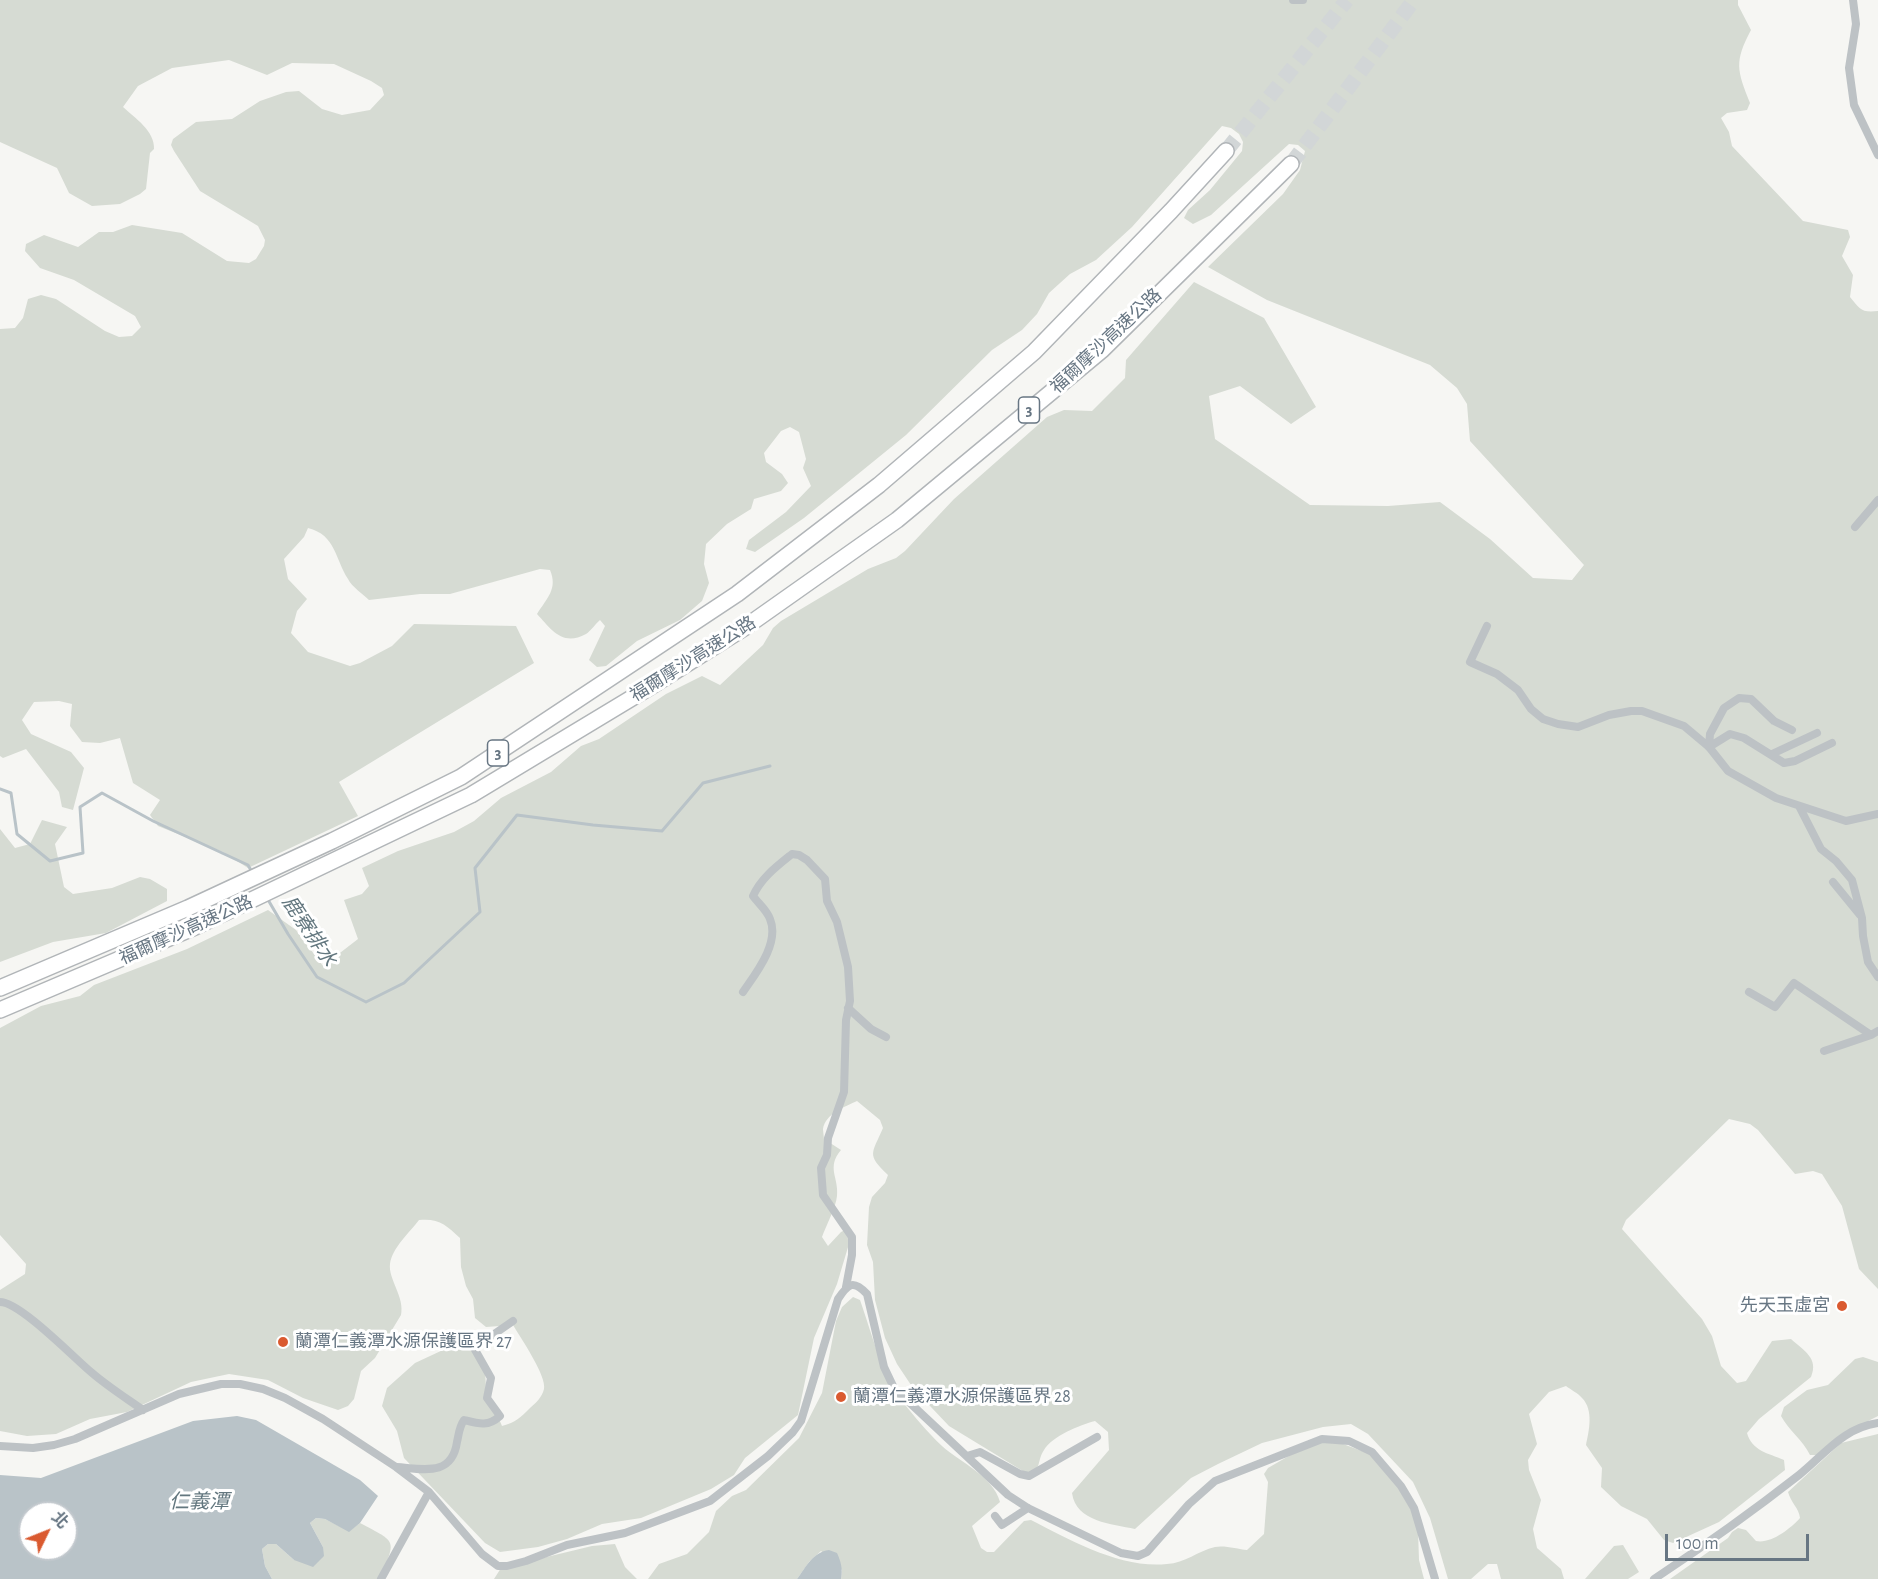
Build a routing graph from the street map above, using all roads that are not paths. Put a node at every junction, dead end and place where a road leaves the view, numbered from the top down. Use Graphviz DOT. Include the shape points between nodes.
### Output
graph roads {
  1 [pos="1293,0"];
  2 [pos="1303,0"];
  3 [pos="1853,0"];
  4 [pos="1226,151"];
  5 [pos="1878,155"];
  6 [pos="1291,164"];
  7 [pos="1878,500"];
  8 [pos="1855,527"];
  9 [pos="1486,626"];
  10 [pos="1792,730"];
  11 [pos="1817,733"];
  12 [pos="1832,743"];
  13 [pos="1709,747"];
  14 [pos="1772,754"];
  15 [pos="1799,806"];
  16 [pos="1878,814"];
  17 [pos="1833,882"];
  18 [pos="1862,918"];
  19 [pos="1878,977"];
  20 [pos="0,988"];
  21 [pos="743,992"];
  22 [pos="1749,992"];
  23 [pos="848,1008"];
  24 [pos="0,1010"];
  25 [pos="1875,1033"];
  26 [pos="886,1037"];
  27 [pos="1824,1051"];
  28 [pos="846,1287"];
  29 [pos="0,1302"];
  30 [pos="513,1321"];
  31 [pos="143,1410"];
  32 [pos="1878,1423"];
  33 [pos="1097,1437"];
  34 [pos="0,1446"];
  35 [pos="967,1456"];
  36 [pos="396,1467"];
  37 [pos="429,1492"];
  38 [pos="1028,1508"];
  39 [pos="995,1516"];
  40 [pos="381,1579"];
  41 [pos="1435,1579"];
  42 [pos="1654,1579"];
  1 -- 2 [label="street"];
  3 -- 5 [label="street" via="1856,24 1849,68 1854,105"];
  4 -- 20 [label="highway, 福爾摩沙高速公路 / 3" via="1034,352 879,486 737,594 461,777 188,908"];
  6 -- 24 [label="highway, 福爾摩沙高速公路 / 3" via="1102,350 897,520 744,628 471,795 195,927"];
  7 -- 8 [label="street"];
  9 -- 13 [label="street" via="1470,662 1518,690 1543,719 1578,727 1609,715 1641,711 1684,726"];
  10 -- 13 [label="street" via="1774,721 1751,699 1739,698 1724,708 1710,734"];
  11 -- 14 [label="street"];
  12 -- 14 [label="street" via="1795,761 1784,763"];
  13 -- 14 [label="street" via="1730,734"];
  13 -- 15 [label="street" via="1728,771"];
  15 -- 16 [label="street" via="1846,821"];
  15 -- 18 [label="street" via="1821,849 1852,880"];
  17 -- 18 [label="street"];
  18 -- 19 [label="street" via="1868,962"];
  21 -- 23 [label="street" via="762,965 771,943 770,916 753,896 774,868 792,854 799,855 825,879 827,901 837,922 848,967"];
  22 -- 25 [label="street" via="1774,1007 1794,983"];
  23 -- 26 [label="street"];
  23 -- 28 [label="street" via="844,1092 821,1168 823,1195 852,1236"];
  25 -- 27 [label="street"];
  28 -- 35 [label="street" via="860,1287 867,1294 884,1366 894,1388"];
  28 -- 37 [label="street" via="838,1299 801,1421 768,1455 710,1501 626,1533 567,1545 526,1561 498,1566 482,1554"];
  29 -- 31 [label="street" via="21,1311 92,1373"];
  30 -- 36 [label="street" via="474,1348 491,1377 487,1398 500,1416 493,1423 482,1425 464,1420 456,1451 449,1463 436,1470"];
  31 -- 34 [label="street" via="54,1445"];
  31 -- 36 [label="street" via="179,1394 221,1384 263,1389 323,1419"];
  32 -- 42 [label="street" via="1845,1434 1800,1474"];
  33 -- 35 [label="street" via="1029,1476 980,1452"];
  35 -- 38 [label="street" via="1008,1495"];
  36 -- 37 [label="street"];
  37 -- 40 [label="street"];
  38 -- 39 [label="street" via="1002,1526"];
  38 -- 41 [label="street" via="1121,1553 1138,1556 1147,1552 1215,1481 1322,1439 1349,1441 1372,1452 1401,1486 1414,1508"];
}
